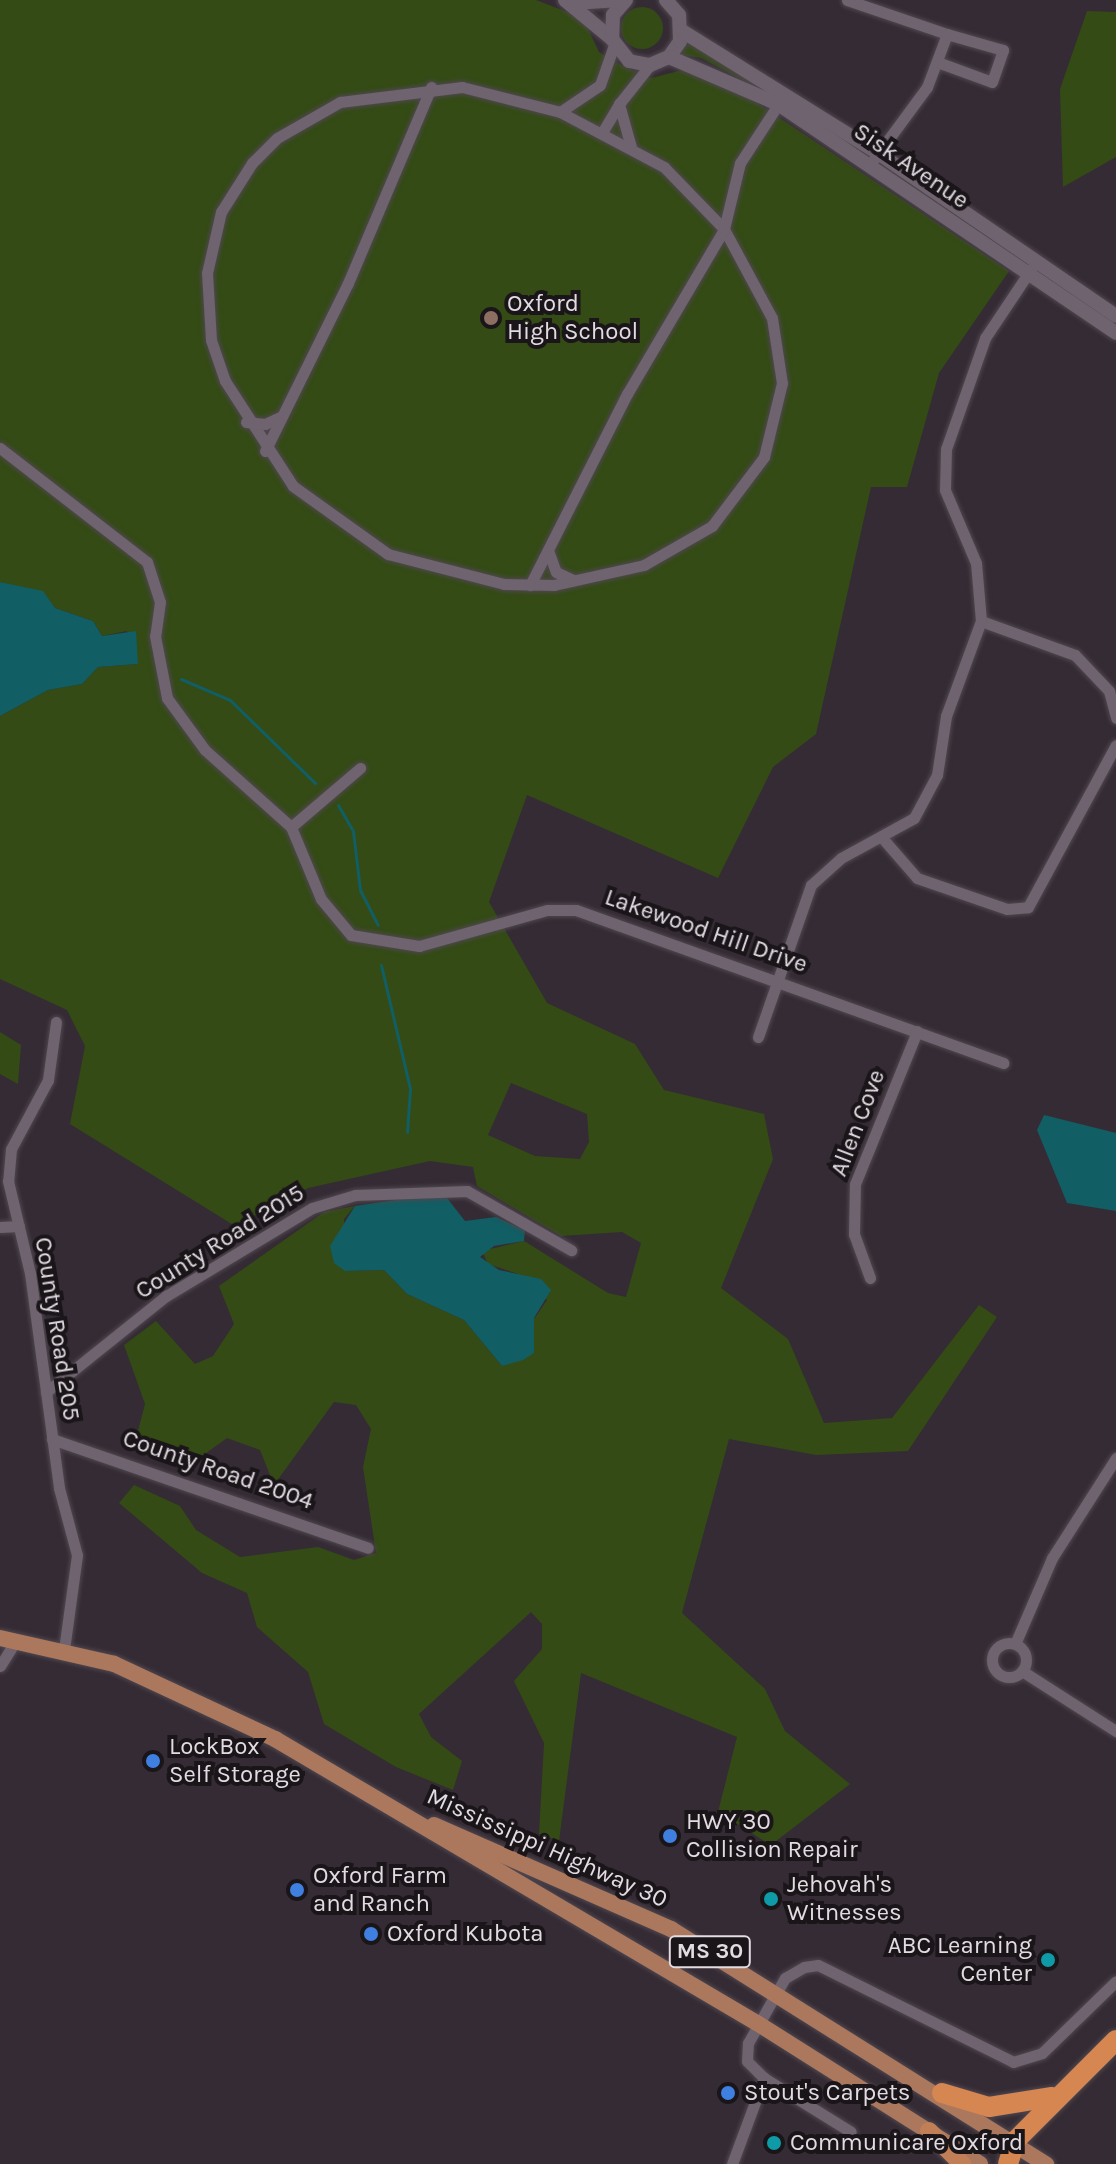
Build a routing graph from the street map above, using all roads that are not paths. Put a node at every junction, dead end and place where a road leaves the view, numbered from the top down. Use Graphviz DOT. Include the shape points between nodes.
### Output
graph roads {
  1 [pos="624,0"];
  2 [pos="847,0"];
  3 [pos="569,1"];
  4 [pos="668,1"];
  5 [pos="682,31"];
  6 [pos="947,34"];
  7 [pos="613,42"];
  8 [pos="669,57"];
  9 [pos="940,63"];
  10 [pos="650,65"];
  11 [pos="600,85"];
  12 [pos="431,87"];
  13 [pos="782,99"];
  14 [pos="619,104"];
  15 [pos="560,112"];
  16 [pos="587,123"];
  17 [pos="603,131"];
  18 [pos="631,148"];
  19 [pos="874,158"];
  20 [pos="724,229"];
  21 [pos="1032,267"];
  22 [pos="1116,316"];
  23 [pos="1116,333"];
  24 [pos="284,414"];
  25 [pos="245,422"];
  26 [pos="0,448"];
  27 [pos="265,451"];
  28 [pos="549,553"];
  29 [pos="576,581"];
  30 [pos="530,585"];
  31 [pos="981,621"];
  32 [pos="1116,718"];
  33 [pos="1116,745"];
  34 [pos="360,768"];
  35 [pos="291,827"];
  36 [pos="884,840"];
  37 [pos="777,979"];
  38 [pos="56,1022"];
  39 [pos="917,1031"];
  40 [pos="758,1037"];
  41 [pos="1003,1063"];
  42 [pos="19,1226"];
  43 [pos="0,1227"];
  44 [pos="571,1250"];
  45 [pos="870,1278"];
  46 [pos="46,1392"];
  47 [pos="52,1439"];
  48 [pos="1116,1458"];
  49 [pos="368,1548"];
  50 [pos="8,1639"];
  51 [pos="1015,1644"];
  52 [pos="64,1650"];
  53 [pos="0,1666"];
  54 [pos="1022,1671"];
  55 [pos="1116,1731"];
  56 [pos="350,1784"];
  57 [pos="571,1882"];
  58 [pos="559,1906"];
  59 [pos="1116,1981"];
  60 [pos="776,1991"];
  61 [pos="757,2023"];
  62 [pos="1116,2040"];
  63 [pos="764,2078"];
  64 [pos="1066,2089"];
  65 [pos="942,2093"];
  66 [pos="929,2131"];
  67 [pos="851,2132"];
  68 [pos="1015,2141"];
  69 [pos="732,2164"];
  70 [pos="962,2164"];
  71 [pos="980,2164"];
  72 [pos="1008,2164"];
  73 [pos="1046,2164"];
  1 -- 3 [label="street"];
  1 -- 7 [label="street" via="613,15"];
  2 -- 6 [label="street"];
  3 -- 7 [label="street"];
  4 -- 5 [label="street"];
  5 -- 8 [label="street"];
  5 -- 13 [label="street, Sisk Avenue"];
  6 -- 9 [label="street"];
  6 -- 9 [label="street" via="1003,50 992,82"];
  7 -- 10 [label="street" via="629,61"];
  7 -- 11 [label="street"];
  8 -- 10 [label="street"];
  8 -- 13 [label="street, Sisk Avenue"];
  9 -- 19 [label="street"];
  10 -- 14 [label="street"];
  11 -- 15 [label="street"];
  11 -- 16 [label="street"];
  12 -- 15 [label="street" via="495,92"];
  12 -- 24 [label="street"];
  12 -- 25 [label="street" via="340,102 277,138 237,182 212,240 205,301 211,340"];
  13 -- 19 [label="street, Sisk Avenue"];
  13 -- 20 [label="street" via="740,163"];
  14 -- 17 [label="street"];
  14 -- 18 [label="street"];
  15 -- 16 [label="street"];
  16 -- 17 [label="street"];
  17 -- 18 [label="street"];
  18 -- 20 [label="street" via="664,167"];
  19 -- 21 [label="street, Sisk Avenue"];
  20 -- 28 [label="street" via="627,394"];
  20 -- 29 [label="street" via="772,318 779,354 782,383 764,457 726,512 677,551"];
  21 -- 22 [label="street, Sisk Avenue"];
  21 -- 23 [label="street, Sisk Avenue"];
  21 -- 31 [label="street" via="985,338 946,449 945,490 976,563"];
  24 -- 25 [label="street" via="265,424"];
  24 -- 27 [label="street"];
  25 -- 27 [label="street"];
  26 -- 35 [label="street, Lakewood Hill Drive" via="147,562 160,602 155,636 167,698 205,750"];
  27 -- 30 [label="street" via="323,513 388,554 462,579"];
  28 -- 29 [label="street" via="556,572"];
  28 -- 30 [label="street"];
  29 -- 30 [label="street"];
  31 -- 32 [label="street" via="1075,655 1109,691"];
  31 -- 36 [label="street" via="946,716 927,799"];
  33 -- 36 [label="street" via="1104,779 1028,907 1007,909 917,878"];
  34 -- 35 [label="street"];
  35 -- 37 [label="street, Lakewood Hill Drive" via="332,920 372,944 419,946 547,910 576,910"];
  36 -- 37 [label="street" via="841,858 811,885"];
  37 -- 39 [label="street, Lakewood Hill Drive"];
  37 -- 40 [label="street"];
  38 -- 42 [label="street, County Road 205" via="39,1105 8,1160"];
  39 -- 41 [label="street, Lakewood Hill Drive"];
  39 -- 45 [label="street, Allen Cove" via="855,1184 854,1234"];
  42 -- 43 [label="street"];
  42 -- 46 [label="street, County Road 205"];
  44 -- 46 [label="street, County Road 2015" via="467,1191 355,1195 312,1208 166,1296"];
  46 -- 47 [label="street, County Road 205"];
  47 -- 49 [label="street, County Road 2004"];
  47 -- 52 [label="street, County Road 205" via="79,1574"];
  48 -- 51 [label="street" via="1052,1558"];
  50 -- 52 [label="main road, Mississippi Highway 30 / MS 30"];
  50 -- 53 [label="street"];
  51 -- 54 [label="street" via="1026,1656"];
  51 -- 54 [label="street" via="995,1649 993,1666 1006,1677"];
  52 -- 56 [label="main road, Mississippi Highway 30 / MS 30" via="160,1681"];
  54 -- 55 [label="street"];
  56 -- 57 [label="main road, Mississippi Highway 30 / MS 30"];
  56 -- 58 [label="main road, Mississippi Highway 30 / MS 30"];
  57 -- 58 [label="main road"];
  57 -- 60 [label="main road, Mississippi Highway 30 / MS 30" via="671,1929"];
  58 -- 61 [label="main road, Mississippi Highway 30 / MS 30"];
  59 -- 60 [label="street" via="1042,2053 1013,2062 818,1965 785,1978"];
  60 -- 61 [label="street"];
  60 -- 65 [label="main road, Mississippi Highway 30 / MS 30"];
  61 -- 63 [label="street" via="745,2053"];
  61 -- 66 [label="main road, Mississippi Highway 30 / MS 30"];
  62 -- 64 [label="highway"];
  63 -- 67 [label="street"];
  63 -- 69 [label="street"];
  64 -- 65 [label="highway" via="1010,2108"];
  64 -- 68 [label="highway"];
  65 -- 68 [label="main road, Mississippi Highway 30 / MS 30"];
  66 -- 70 [label="highway"];
  66 -- 71 [label="main road, Mississippi Highway 30 / MS 30"];
  68 -- 72 [label="highway"];
  68 -- 73 [label="main road, Mississippi Highway 30 / MS 30"];
}
